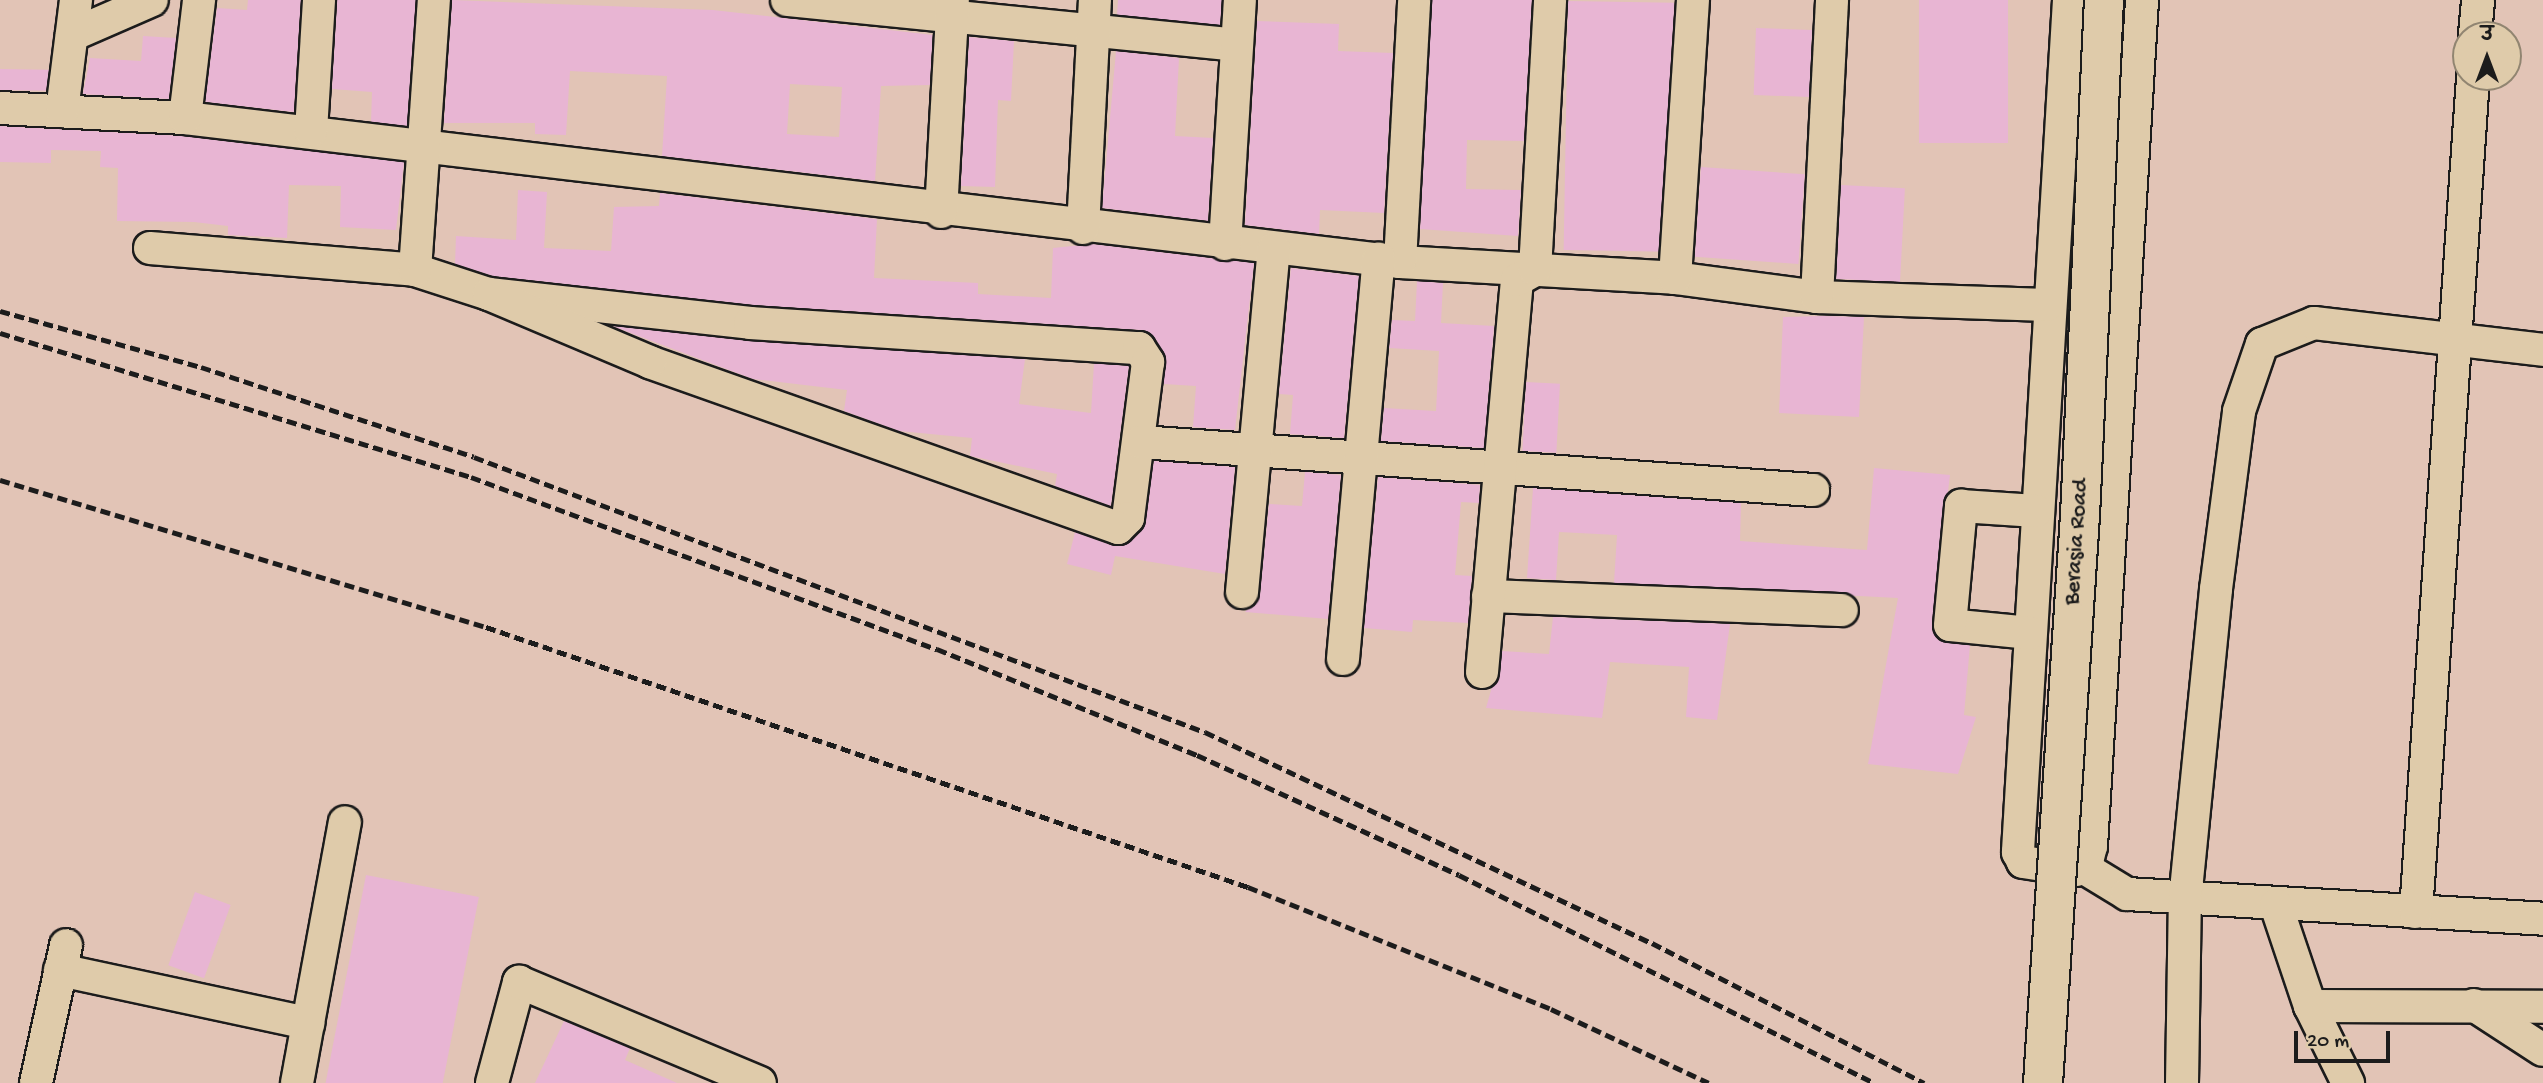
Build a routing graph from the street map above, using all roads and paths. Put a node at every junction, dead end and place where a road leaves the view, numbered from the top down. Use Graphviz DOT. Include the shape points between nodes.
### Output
graph roads {
  1 [pos="76,0"];
  2 [pos="152,0"];
  3 [pos="199,0"];
  4 [pos="319,0"];
  5 [pos="434,0"];
  6 [pos="787,0"];
  7 [pos="1095,0"];
  8 [pos="1240,0"];
  9 [pos="1414,0"];
  10 [pos="1549,0"];
  11 [pos="1693,0"];
  12 [pos="1832,0"];
  13 [pos="2069,0"];
  14 [pos="2104,0"];
  15 [pos="2142,0"];
  16 [pos="2478,0"];
  17 [pos="952,8"];
  18 [pos="2476,21"];
  19 [pos="72,35"];
  20 [pos="1092,35"];
  21 [pos="1234,45"];
  22 [pos="2472,91"];
  23 [pos="0,108"];
  24 [pos="62,111"];
  25 [pos="185,118"];
  26 [pos="311,131"];
  27 [pos="424,148"];
  28 [pos="941,212"];
  29 [pos="1083,228"];
  30 [pos="1225,244"];
  31 [pos="150,248"];
  32 [pos="1274,248"];
  33 [pos="1390,260"];
  34 [pos="415,270"];
  35 [pos="1535,270"];
  36 [pos="1675,278"];
  37 [pos="489,294"];
  38 [pos="1817,297"];
  39 [pos="2047,305"];
  40 [pos="2455,339"];
  41 [pos="2543,350"];
  42 [pos="1140,442"];
  43 [pos="1256,449"];
  44 [pos="1359,455"];
  45 [pos="1498,466"];
  46 [pos="1813,490"];
  47 [pos="2036,511"];
  48 [pos="1242,592"];
  49 [pos="1488,596"];
  50 [pos="1842,610"];
  51 [pos="2030,633"];
  52 [pos="1343,659"];
  53 [pos="1482,672"];
  54 [pos="345,822"];
  55 [pos="2081,866"];
  56 [pos="2186,900"];
  57 [pos="2276,905"];
  58 [pos="2416,912"];
  59 [pos="2543,919"];
  60 [pos="2473,1004"];
  61 [pos="2310,1006"];
  62 [pos="2543,1007"];
  63 [pos="308,1023"];
  64 [pos="2543,1050"];
  65 [pos="36,1083"];
  66 [pos="297,1083"];
  67 [pos="492,1083"];
  68 [pos="760,1083"];
  69 [pos="2043,1083"];
  70 [pos="2182,1083"];
  71 [pos="2348,1083"];
  1 -- 19 [label="street"];
  2 -- 19 [label="street"];
  3 -- 25 [label="street"];
  4 -- 26 [label="street"];
  5 -- 27 [label="street"];
  6 -- 17 [label="street"];
  7 -- 20 [label="street"];
  8 -- 21 [label="street"];
  9 -- 33 [label="street"];
  10 -- 35 [label="street"];
  11 -- 36 [label="street"];
  12 -- 38 [label="street"];
  13 -- 39 [label="street"];
  14 -- 69 [label="main road, Berasia Road, bridge" via="2082,489"];
  15 -- 55 [label="street" via="2091,846"];
  16 -- 18 [label="street"];
  17 -- 20 [label="street"];
  17 -- 28 [label="street"];
  19 -- 24 [label="street"];
  20 -- 21 [label="street"];
  20 -- 29 [label="street"];
  21 -- 30 [label="street"];
  22 -- 40 [label="street"];
  23 -- 24 [label="street"];
  24 -- 25 [label="street"];
  25 -- 26 [label="street"];
  26 -- 27 [label="street"];
  27 -- 28 [label="street"];
  27 -- 34 [label="street"];
  28 -- 29 [label="street"];
  29 -- 30 [label="street"];
  30 -- 32 [label="street"];
  31 -- 34 [label="street"];
  32 -- 33 [label="street"];
  32 -- 43 [label="street"];
  33 -- 35 [label="street"];
  33 -- 44 [label="street"];
  34 -- 37 [label="street"];
  35 -- 36 [label="street"];
  35 -- 45 [label="street" via="1517,280"];
  36 -- 38 [label="street"];
  37 -- 42 [label="street" via="830,330 1139,348 1148,362"];
  37 -- 42 [label="street" via="650,362 1118,528 1128,518"];
  38 -- 39 [label="street"];
  39 -- 47 [label="street"];
  40 -- 41 [label="street"];
  40 -- 56 [label="street" via="2314,323 2262,344 2246,378 2216,589"];
  40 -- 58 [label="street"];
  42 -- 43 [label="street"];
  43 -- 44 [label="street"];
  43 -- 48 [label="street"];
  44 -- 45 [label="street"];
  44 -- 52 [label="street"];
  45 -- 46 [label="street"];
  45 -- 49 [label="street"];
  47 -- 51 [label="street"];
  47 -- 51 [label="street" via="1961,506 1950,625"];
  49 -- 50 [label="street"];
  49 -- 53 [label="street"];
  51 -- 55 [label="street" via="2018,852 2023,862"];
  54 -- 63 [label="street"];
  55 -- 56 [label="street" via="2127,894"];
  56 -- 57 [label="street"];
  56 -- 70 [label="street"];
  57 -- 58 [label="street"];
  57 -- 61 [label="street"];
  58 -- 59 [label="street"];
  60 -- 61 [label="street"];
  60 -- 62 [label="street"];
  60 -- 64 [label="street"];
  61 -- 71 [label="street"];
  63 -- 65 [label="street" via="63,958"];
  63 -- 66 [label="street"];
  67 -- 68 [label="street" via="519,982"];
}
